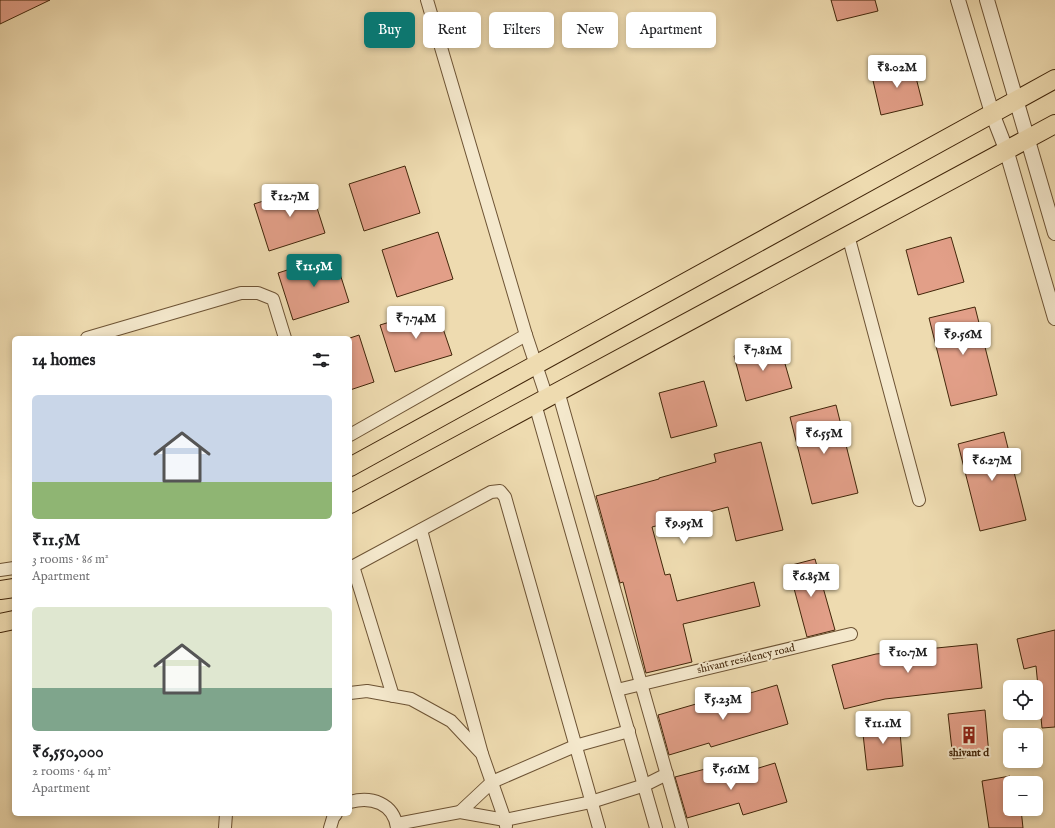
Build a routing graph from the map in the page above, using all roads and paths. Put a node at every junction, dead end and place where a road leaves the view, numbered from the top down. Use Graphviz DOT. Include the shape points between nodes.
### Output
graph roads {
  1 [pos="427,0"];
  2 [pos="958,0"];
  3 [pos="988,0"];
  4 [pos="1055,79"];
  5 [pos="1017,100"];
  6 [pos="992,113"];
  7 [pos="1055,124"];
  8 [pos="1027,139"];
  9 [pos="1006,149"];
  10 [pos="1055,232"];
  11 [pos="848,235"];
  12 [pos="1055,318"];
  13 [pos="526,335"];
  14 [pos="94,336"];
  15 [pos="283,336"];
  16 [pos="535,365"];
  17 [pos="547,398"];
  18 [pos="352,434"];
  19 [pos="352,466"];
  20 [pos="919,500"];
  21 [pos="352,503"];
  22 [pos="421,530"];
  23 [pos="352,567"];
  24 [pos="12,568"];
  25 [pos="0,570"];
  26 [pos="12,588"];
  27 [pos="0,590"];
  28 [pos="12,620"];
  29 [pos="0,623"];
  30 [pos="851,634"];
  31 [pos="641,684"];
  32 [pos="617,690"];
  33 [pos="352,693"];
  34 [pos="393,696"];
  35 [pos="629,731"];
  36 [pos="575,746"];
  37 [pos="482,754"];
  38 [pos="667,774"];
  39 [pos="492,782"];
  40 [pos="645,785"];
  41 [pos="352,801"];
  42 [pos="591,802"];
  43 [pos="460,812"];
  44 [pos="226,816"];
  45 [pos="334,816"];
  46 [pos="505,824"];
  47 [pos="397,826"];
  48 [pos="225,828"];
  49 [pos="330,828"];
  50 [pos="599,828"];
  51 [pos="656,828"];
  52 [pos="682,828"];
  1 -- 13 [label="street"];
  2 -- 6 [label="street"];
  3 -- 5 [label="street"];
  4 -- 5 [label="main road"];
  5 -- 6 [label="main road"];
  5 -- 8 [label="street"];
  6 -- 9 [label="street"];
  6 -- 16 [label="main road"];
  7 -- 8 [label="main road"];
  8 -- 9 [label="main road"];
  8 -- 10 [label="street"];
  9 -- 11 [label="main road"];
  9 -- 12 [label="street"];
  11 -- 17 [label="main road"];
  11 -- 20 [label="street"];
  13 -- 16 [label="street"];
  13 -- 18 [label="street"];
  14 -- 15 [label="street" via="241,292 258,293 273,299"];
  16 -- 17 [label="street"];
  16 -- 19 [label="main road"];
  17 -- 21 [label="main road"];
  17 -- 31 [label="street"];
  17 -- 32 [label="street"];
  22 -- 23 [label="street"];
  22 -- 36 [label="street" via="491,492 500,491 505,497"];
  22 -- 37 [label="street"];
  23 -- 34 [label="street"];
  24 -- 25 [label="street"];
  26 -- 27 [label="main road"];
  28 -- 29 [label="main road"];
  30 -- 31 [label="street, shivant residency road"];
  31 -- 32 [label="street, shivant residency road"];
  31 -- 38 [label="street"];
  32 -- 35 [label="street"];
  33 -- 34 [label="street" via="367,691"];
  34 -- 37 [label="street" via="412,699 451,721"];
  35 -- 36 [label="street"];
  35 -- 40 [label="street"];
  36 -- 39 [label="street"];
  36 -- 42 [label="street"];
  37 -- 39 [label="street"];
  38 -- 40 [label="street"];
  38 -- 52 [label="street"];
  39 -- 43 [label="street"];
  39 -- 46 [label="street"];
  40 -- 42 [label="street"];
  40 -- 51 [label="street"];
  41 -- 47 [label="street" via="373,800 383,805 392,813"];
  42 -- 46 [label="street"];
  42 -- 50 [label="street"];
  43 -- 46 [label="street"];
  43 -- 47 [label="street"];
  44 -- 48 [label="street"];
  45 -- 49 [label="street"];
}
